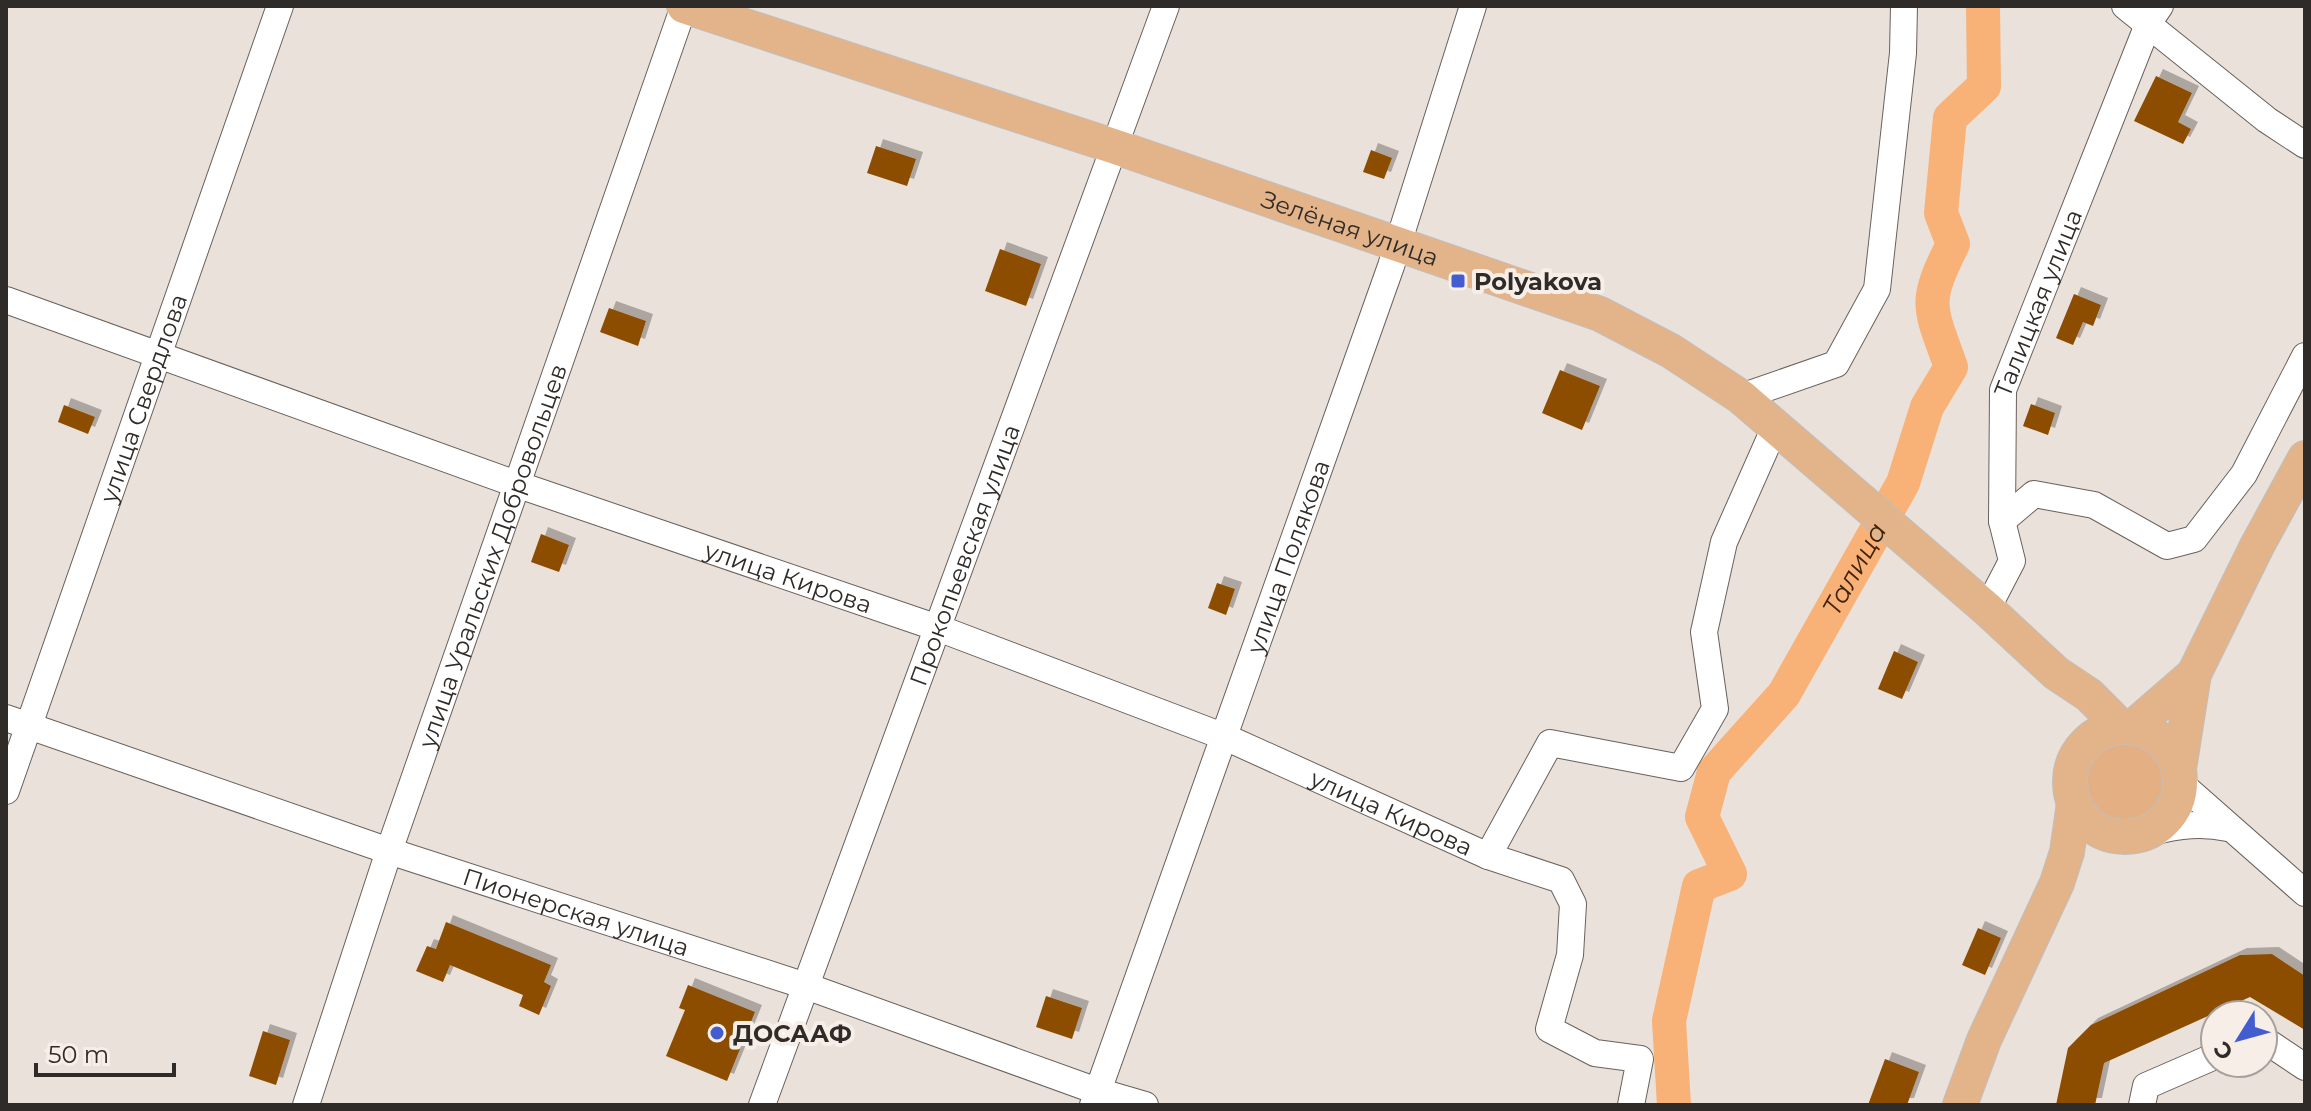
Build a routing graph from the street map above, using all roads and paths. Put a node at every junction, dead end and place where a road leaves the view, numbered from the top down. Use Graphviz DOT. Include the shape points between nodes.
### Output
graph roads {
  1 [pos="280,6"];
  2 [pos="684,6"];
  3 [pos="1166,6"];
  4 [pos="1473,6"];
  5 [pos="1904,6"];
  6 [pos="2125,6"];
  7 [pos="2155,14"];
  8 [pos="2305,145"];
  9 [pos="1116,147"];
  10 [pos="1398,243"];
  11 [pos="6,300"];
  12 [pos="160,355"];
  13 [pos="2305,356"];
  14 [pos="1741,397"];
  15 [pos="1775,427"];
  16 [pos="2305,458"];
  17 [pos="516,484"];
  18 [pos="2002,521"];
  19 [pos="1987,609"];
  20 [pos="938,628"];
  21 [pos="2056,673"];
  22 [pos="2194,674"];
  23 [pos="17,720"];
  24 [pos="2127,727"];
  25 [pos="1225,737"];
  26 [pos="2080,750"];
  27 [pos="2179,776"];
  28 [pos="6,791"];
  29 [pos="2074,803"];
  30 [pos="2228,828"];
  31 [pos="2131,836"];
  32 [pos="389,851"];
  33 [pos="1488,856"];
  34 [pos="2057,883"];
  35 [pos="2305,893"];
  36 [pos="806,986"];
  37 [pos="2279,1050"];
  38 [pos="2199,1063"];
  39 [pos="2305,1067"];
  40 [pos="1095,1098"];
  41 [pos="306,1105"];
  42 [pos="762,1105"];
  43 [pos="1145,1105"];
  44 [pos="1631,1105"];
  45 [pos="1960,1105"];
  46 [pos="2142,1105"];
  1 -- 12 [label="street, улица Свердлова"];
  2 -- 9 [label="main road, Зелёная улица"];
  2 -- 17 [label="street, улица Уральских Добровольцев"];
  3 -- 9 [label="street, Прокопьевская улица"];
  4 -- 10 [label="street, улица Полякова"];
  5 -- 14 [label="street" via="1877,289 1836,364"];
  6 -- 7 [label="street"];
  7 -- 8 [label="street" via="2267,120"];
  7 -- 18 [label="street, Талицкая улица" via="2003,390"];
  9 -- 10 [label="main road, Зелёная улица"];
  9 -- 20 [label="street, Прокопьевская улица"];
  10 -- 14 [label="main road, Зелёная улица" via="1600,314 1671,351"];
  10 -- 25 [label="street, улица Полякова"];
  11 -- 12 [label="street, улица Кирова"];
  12 -- 17 [label="street, улица Кирова"];
  12 -- 23 [label="street, улица Свердлова"];
  13 -- 18 [label="street" via="2244,474 2194,539 2167,546 2094,505 2034,494"];
  14 -- 15 [label="main road, Зелёная улица"];
  15 -- 19 [label="main road, Зелёная улица"];
  15 -- 33 [label="street" via="1724,542 1704,632 1715,709 1681,768 1550,743"];
  16 -- 22 [label="main road"];
  17 -- 20 [label="street, улица Кирова"];
  17 -- 32 [label="street, улица Уральских Добровольцев"];
  18 -- 19 [label="street, Талицкая улица" via="2012,561"];
  19 -- 21 [label="main road, Зелёная улица"];
  20 -- 25 [label="street, улица Кирова"];
  20 -- 36 [label="street, Прокопьевская улица"];
  21 -- 24 [label="main road"];
  21 -- 26 [label="main road" via="2082,718"];
  22 -- 24 [label="main road"];
  22 -- 27 [label="main road"];
  23 -- 28 [label="street, улица Свердлова"];
  23 -- 32 [label="street, Пионерская улица"];
  24 -- 26 [label="main road" via="2096,734"];
  24 -- 27 [label="main road" via="2158,738 2173,756"];
  25 -- 33 [label="street, улица Кирова"];
  25 -- 40 [label="street, улица Полякова"];
  26 -- 29 [label="main road" via="2070,777"];
  27 -- 30 [label="street"];
  27 -- 31 [label="main road" via="2171,813 2158,826"];
  29 -- 31 [label="main road" via="2091,826"];
  29 -- 34 [label="main road"];
  30 -- 31 [label="street" via="2208,823"];
  30 -- 35 [label="street"];
  31 -- 34 [label="main road" via="2097,848"];
  32 -- 36 [label="street, Пионерская улица"];
  32 -- 41 [label="street, улица Уральских Добровольцев"];
  33 -- 44 [label="street, улица Кирова" via="1561,880 1573,904 1570,955 1549,1029 1595,1053 1640,1059"];
  34 -- 45 [label="main road" via="1984,1040"];
  36 -- 40 [label="street, Пионерская улица"];
  36 -- 42 [label="street, Прокопьевская улица"];
  37 -- 39 [label="street"];
  38 -- 46 [label="street" via="2146,1086"];
  40 -- 43 [label="street, Пионерская улица"];
}
